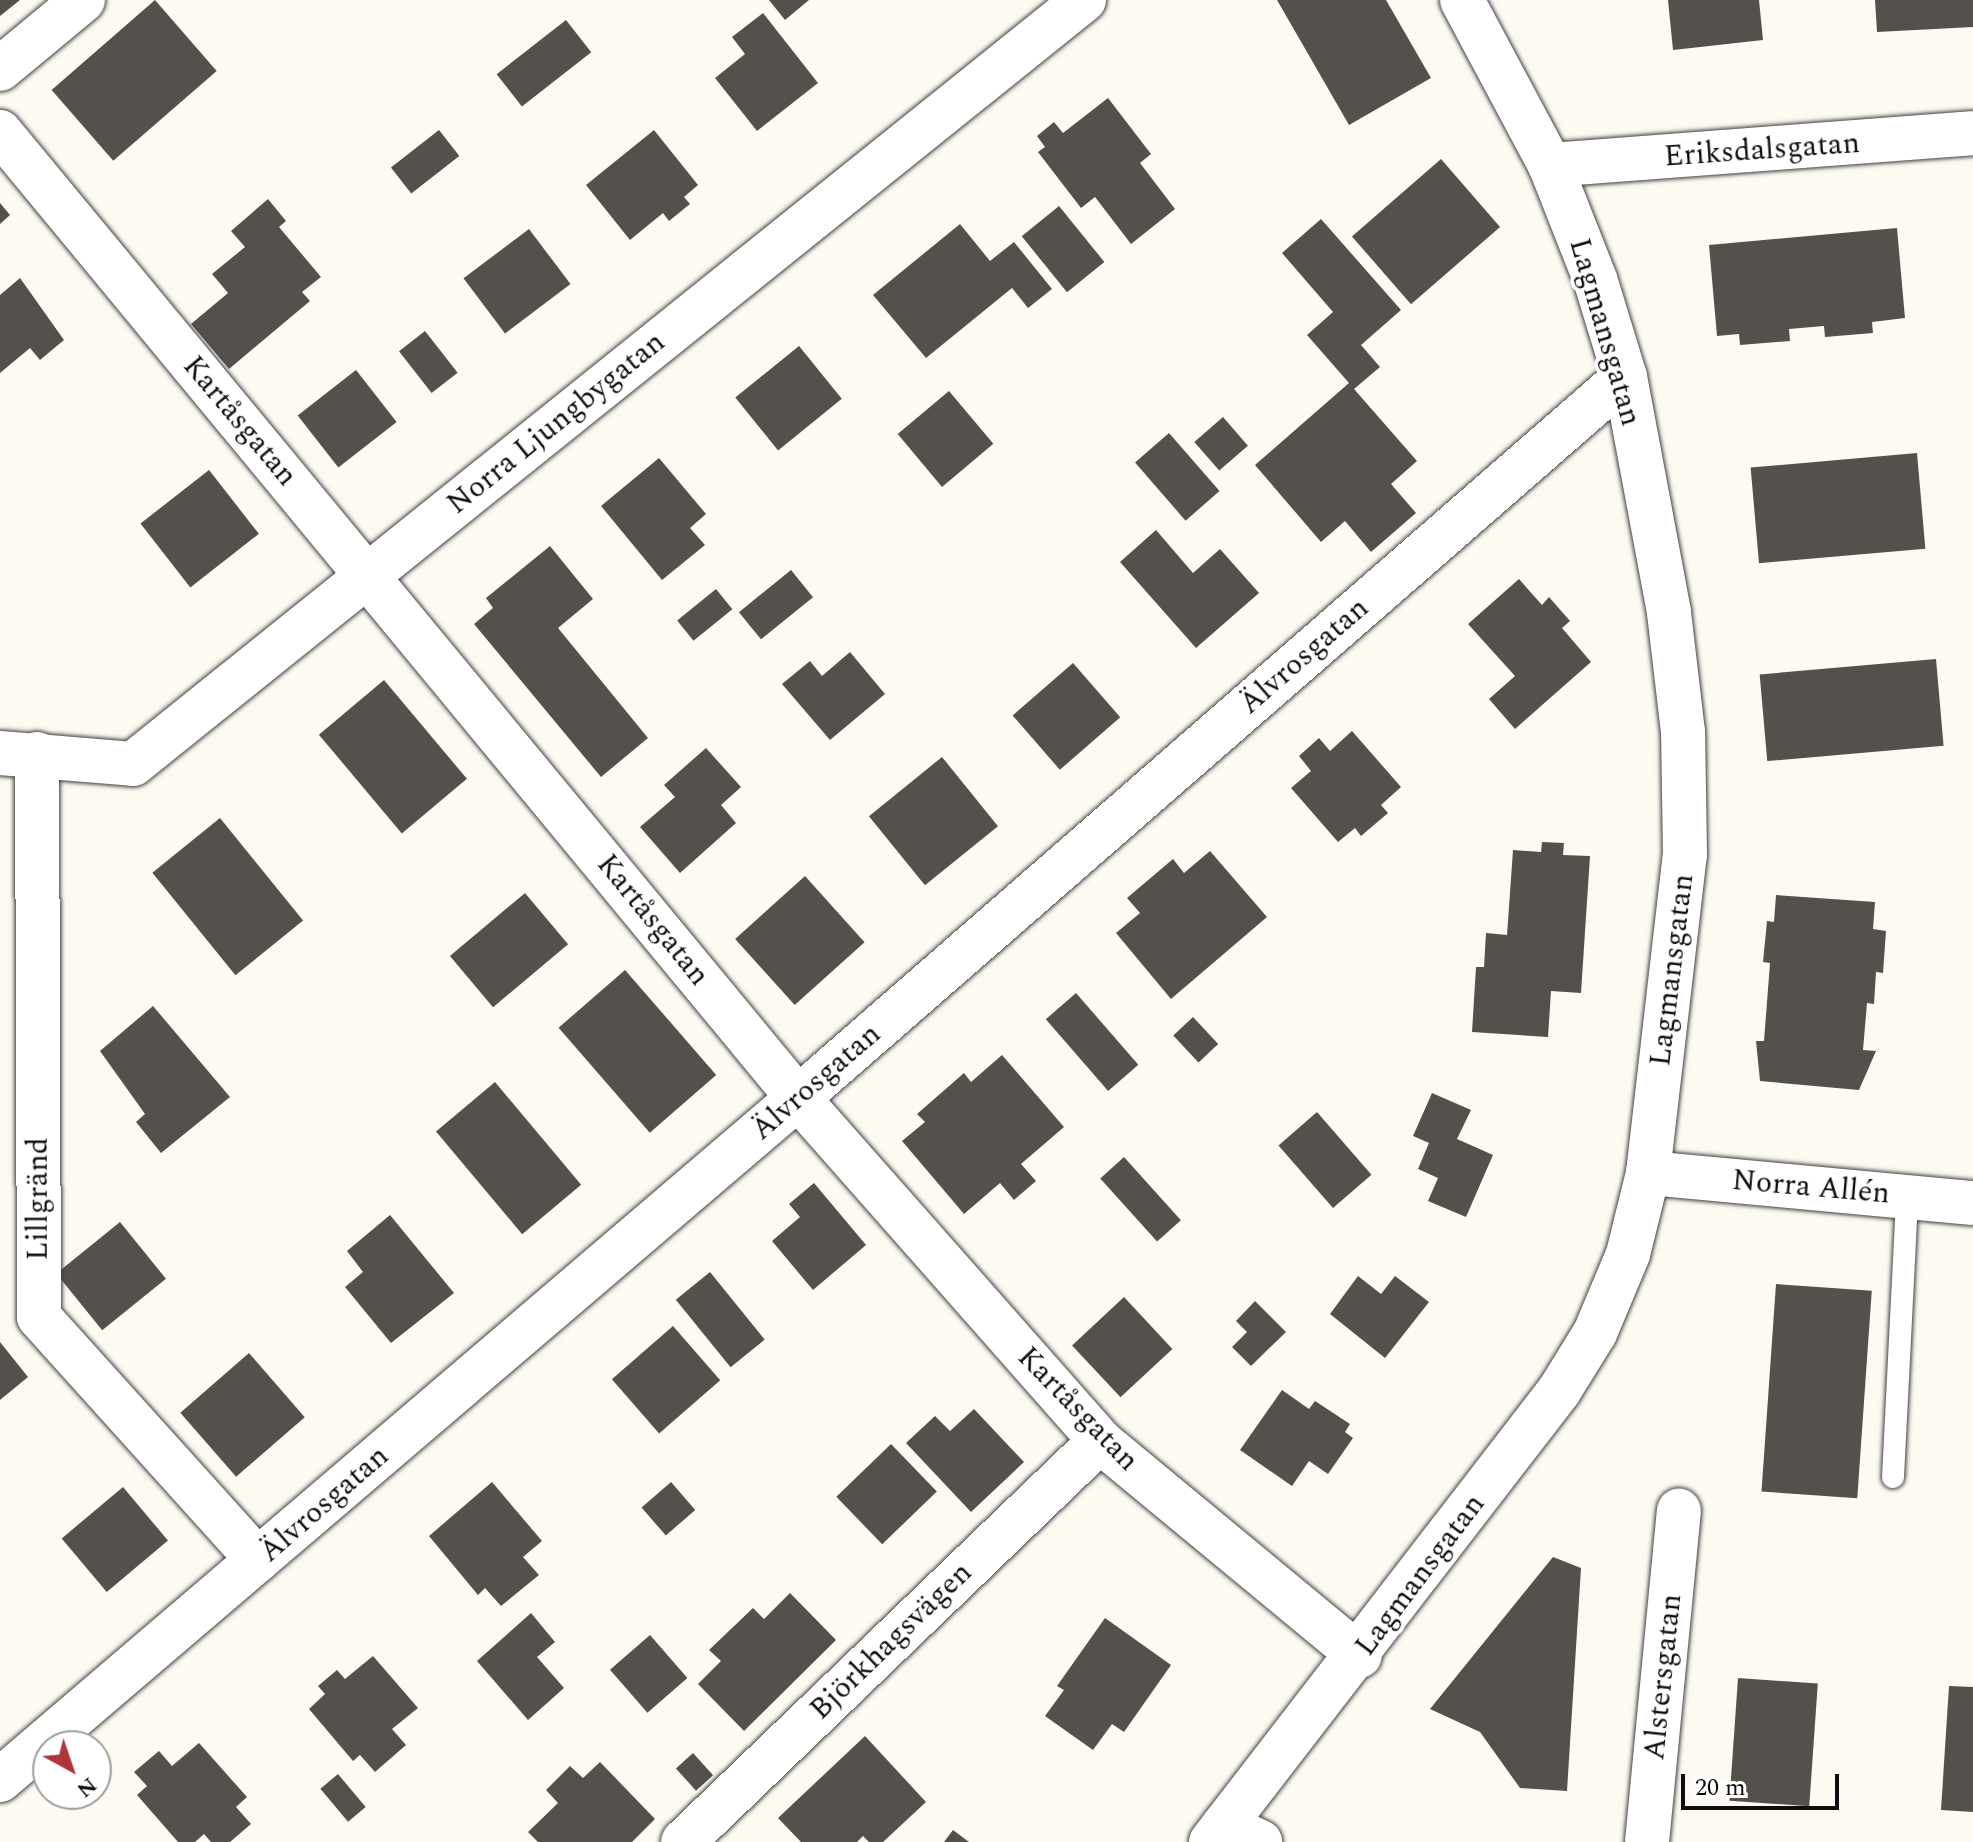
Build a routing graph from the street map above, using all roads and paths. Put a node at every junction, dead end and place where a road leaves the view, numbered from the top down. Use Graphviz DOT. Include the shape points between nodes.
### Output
graph roads {
  1 [pos="83,0"];
  2 [pos="1084,0"];
  3 [pos="1462,0"];
  4 [pos="0,69"];
  5 [pos="0,132"];
  6 [pos="1973,133"];
  7 [pos="1550,165"];
  8 [pos="1625,377"];
  9 [pos="368,574"];
  10 [pos="19,754"];
  11 [pos="798,1098"];
  12 [pos="1648,1173"];
  13 [pos="1907,1196"];
  14 [pos="1973,1203"];
  15 [pos="1100,1441"];
  16 [pos="1893,1477"];
  17 [pos="1679,1511"];
  18 [pos="258,1560"];
  19 [pos="1360,1656"];
  20 [pos="0,1780"];
  21 [pos="1232,1836"];
  22 [pos="683,1842"];
  23 [pos="1647,1842"];
  1 -- 4 [label="street"];
  2 -- 9 [label="street, Norra Ljungbygatan"];
  3 -- 7 [label="street, Lagmansgatan"];
  5 -- 9 [label="street, Kartåsgatan"];
  6 -- 7 [label="street, Eriksdalsgatan"];
  7 -- 8 [label="street, Lagmansgatan" via="1595,279"];
  8 -- 11 [label="street, Älvrosgatan"];
  8 -- 12 [label="street, Lagmansgatan" via="1669,612 1683,732 1685,855"];
  9 -- 10 [label="street, Norra Ljungbygatan" via="133,764"];
  9 -- 11 [label="street, Kartåsgatan"];
  10 -- 18 [label="street, Lillgränd" via="39,1317"];
  11 -- 15 [label="street, Kartåsgatan"];
  11 -- 18 [label="street, Älvrosgatan"];
  12 -- 13 [label="street, Norra Allén"];
  12 -- 19 [label="street, Lagmansgatan" via="1628,1254 1595,1333 1559,1391"];
  13 -- 14 [label="street, Norra Allén"];
  13 -- 16 [label="lane"];
  15 -- 19 [label="street, Kartåsgatan"];
  15 -- 22 [label="street, Björkhagsvägen"];
  17 -- 23 [label="street, Alstersgatan"];
  18 -- 20 [label="street, Älvrosgatan"];
  19 -- 21 [label="street, Lagmansgatan"];
}
